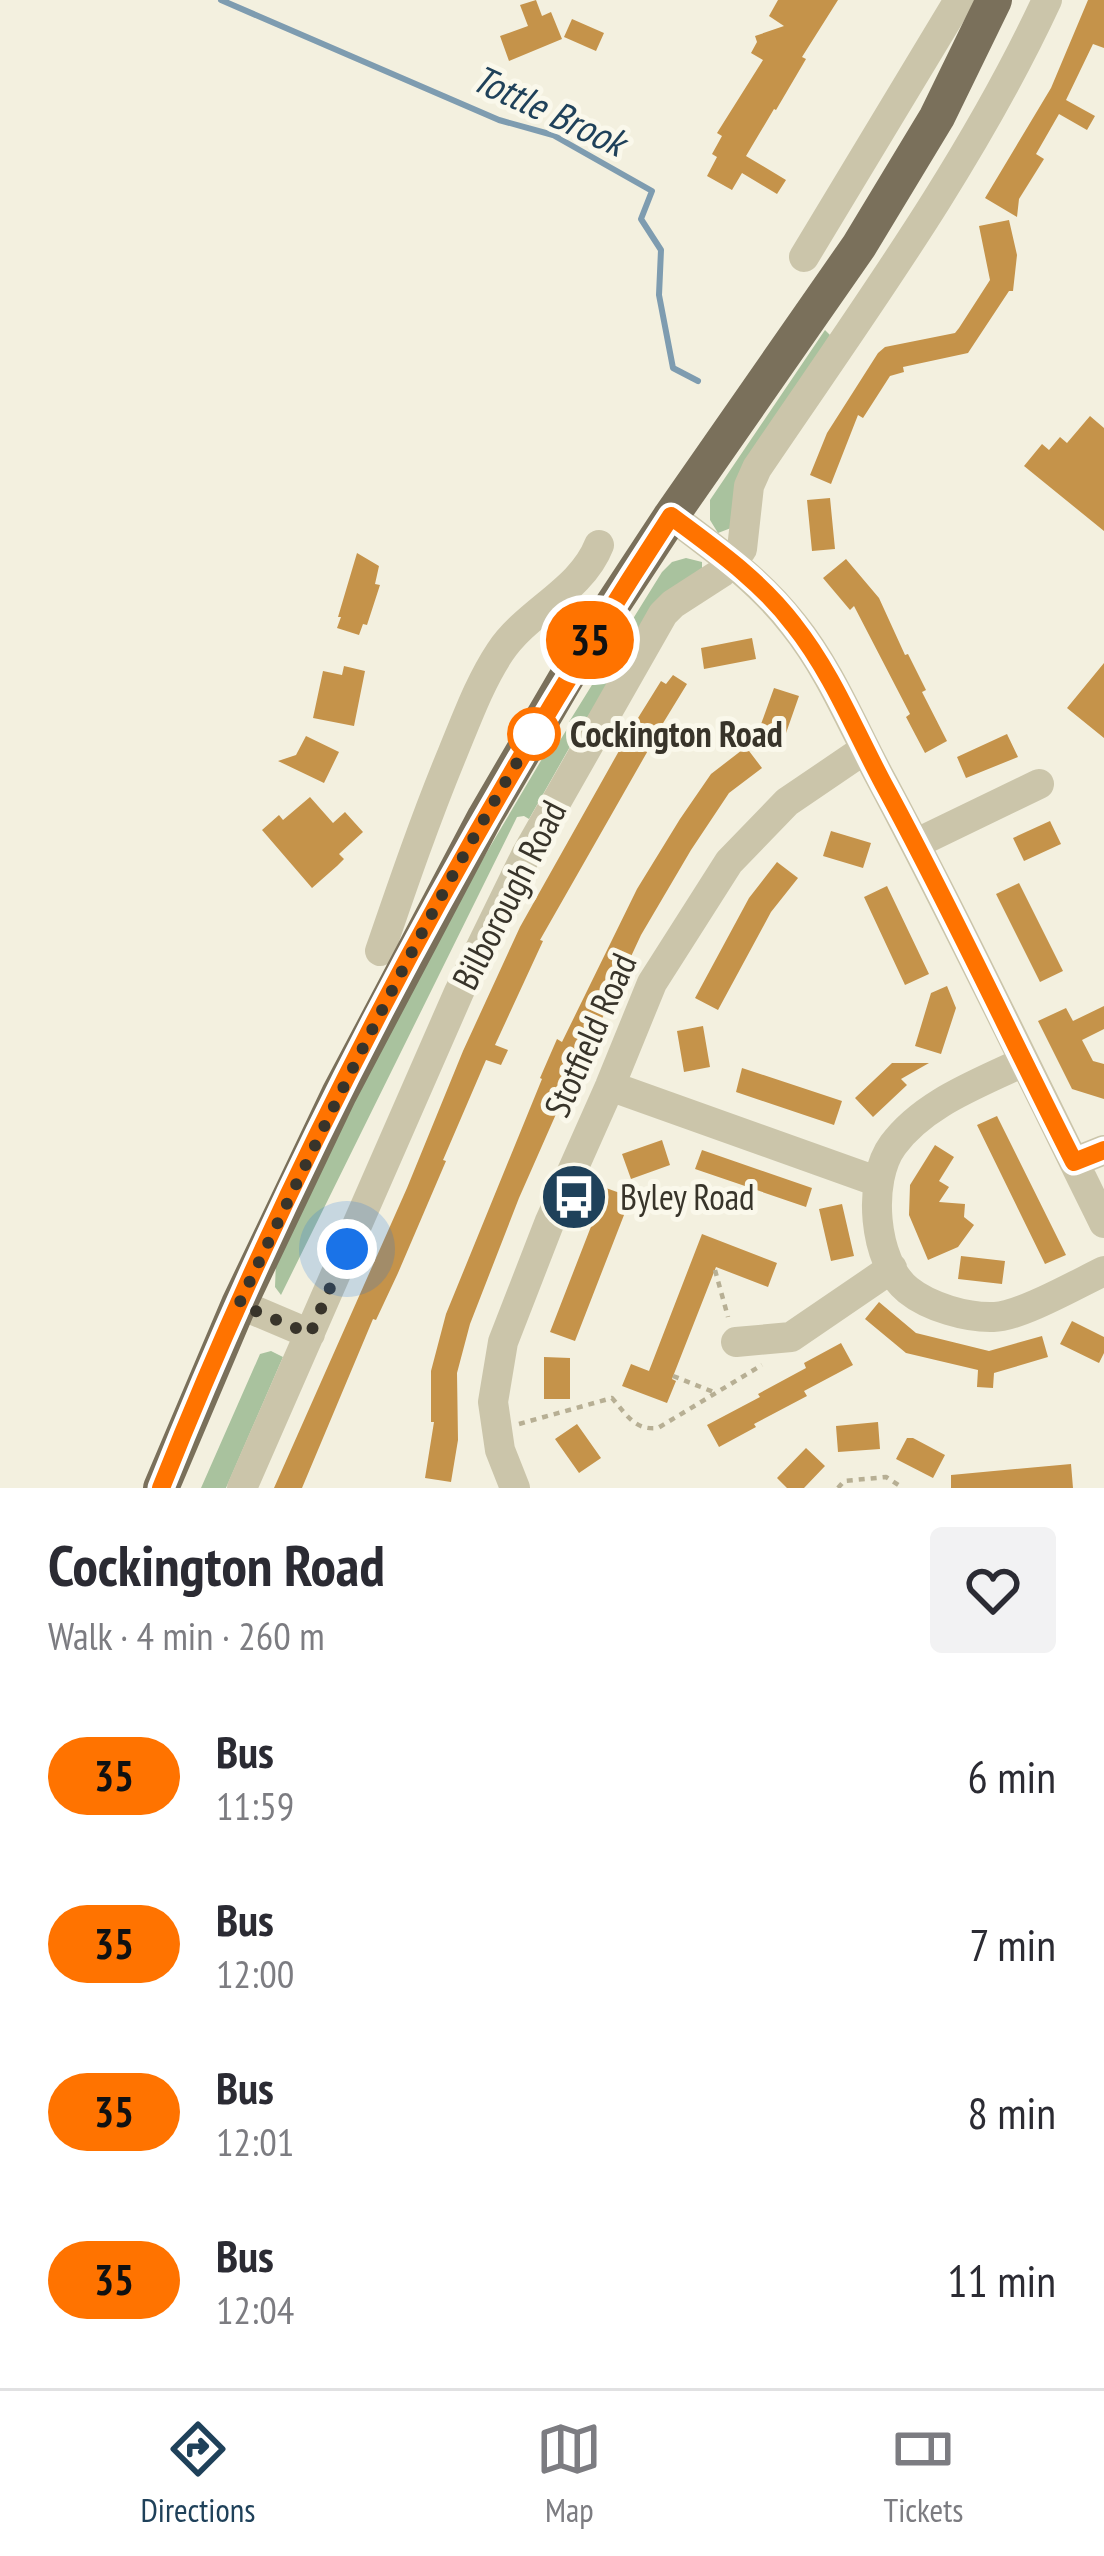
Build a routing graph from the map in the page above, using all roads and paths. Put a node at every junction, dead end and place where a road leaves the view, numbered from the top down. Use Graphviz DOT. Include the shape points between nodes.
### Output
graph roads {
  1 [pos="959,0"];
  2 [pos="994,0"];
  3 [pos="1047,0"];
  4 [pos="804,257"];
  5 [pos="671,516"];
  6 [pos="599,544"];
  7 [pos="733,562"];
  8 [pos="865,749"];
  9 [pos="1039,784"];
  10 [pos="433,801"];
  11 [pos="485,818"];
  12 [pos="916,843"];
  13 [pos="380,951"];
  14 [pos="1023,1062"];
  15 [pos="610,1086"];
  16 [pos="1104,1150"];
  17 [pos="1074,1162"];
  18 [pos="877,1181"];
  19 [pos="1104,1223"];
  20 [pos="892,1268"];
  21 [pos="715,1270"];
  22 [pos="1104,1271"];
  23 [pos="239,1304"];
  24 [pos="310,1334"];
  25 [pos="791,1337"];
  26 [pos="736,1342"];
  27 [pos="674,1376"];
  28 [pos="716,1393"];
  29 [pos="497,1430"];
  30 [pos="161,1488"];
  31 [pos="242,1488"];
  32 [pos="515,1488"];
  33 [pos="838,1488"];
  34 [pos="903,1488"];
  1 -- 4 [label="street"];
  2 -- 5 [label="main road, Bilborough Road" via="937,117 859,247"];
  3 -- 7 [label="street" via="970,144 757,469"];
  5 -- 7 [label="street"];
  5 -- 11 [label="main road, Bilborough Road"];
  6 -- 10 [label="street" via="572,583 518,627 500,653"];
  7 -- 8 [label="street" via="796,626"];
  7 -- 24 [label="street, Bilborough Road" via="663,614 526,855"];
  8 -- 12 [label="street"];
  8 -- 15 [label="street, Stotfield Road" via="787,802 729,862 652,982"];
  9 -- 12 [label="street"];
  10 -- 11 [label="street, Bilborough Road"];
  10 -- 13 [label="street"];
  11 -- 23 [label="main road, Bilborough Road"];
  12 -- 14 [label="street"];
  14 -- 17 [label="street"];
  14 -- 18 [label="street" via="935,1106 891,1147"];
  15 -- 18 [label="street"];
  15 -- 29 [label="street, Stotfield Road" via="503,1342"];
  16 -- 17 [label="street"];
  17 -- 19 [label="street"];
  18 -- 20 [label="street" via="880,1240"];
  20 -- 22 [label="street" via="906,1289 936,1305 999,1318"];
  20 -- 25 [label="street"];
  21 -- 26 [label="path"];
  23 -- 24 [label="street"];
  23 -- 30 [label="main road, Bilborough Road"];
  24 -- 31 [label="street, Bilborough Road"];
  25 -- 26 [label="street"];
  25 -- 28 [label="path" via="779,1355"];
  27 -- 28 [label="path"];
  28 -- 29 [label="path" via="658,1427 635,1424 612,1398"];
  29 -- 32 [label="street, Stotfield Road"];
  33 -- 34 [label="path" via="886,1477"];
}
